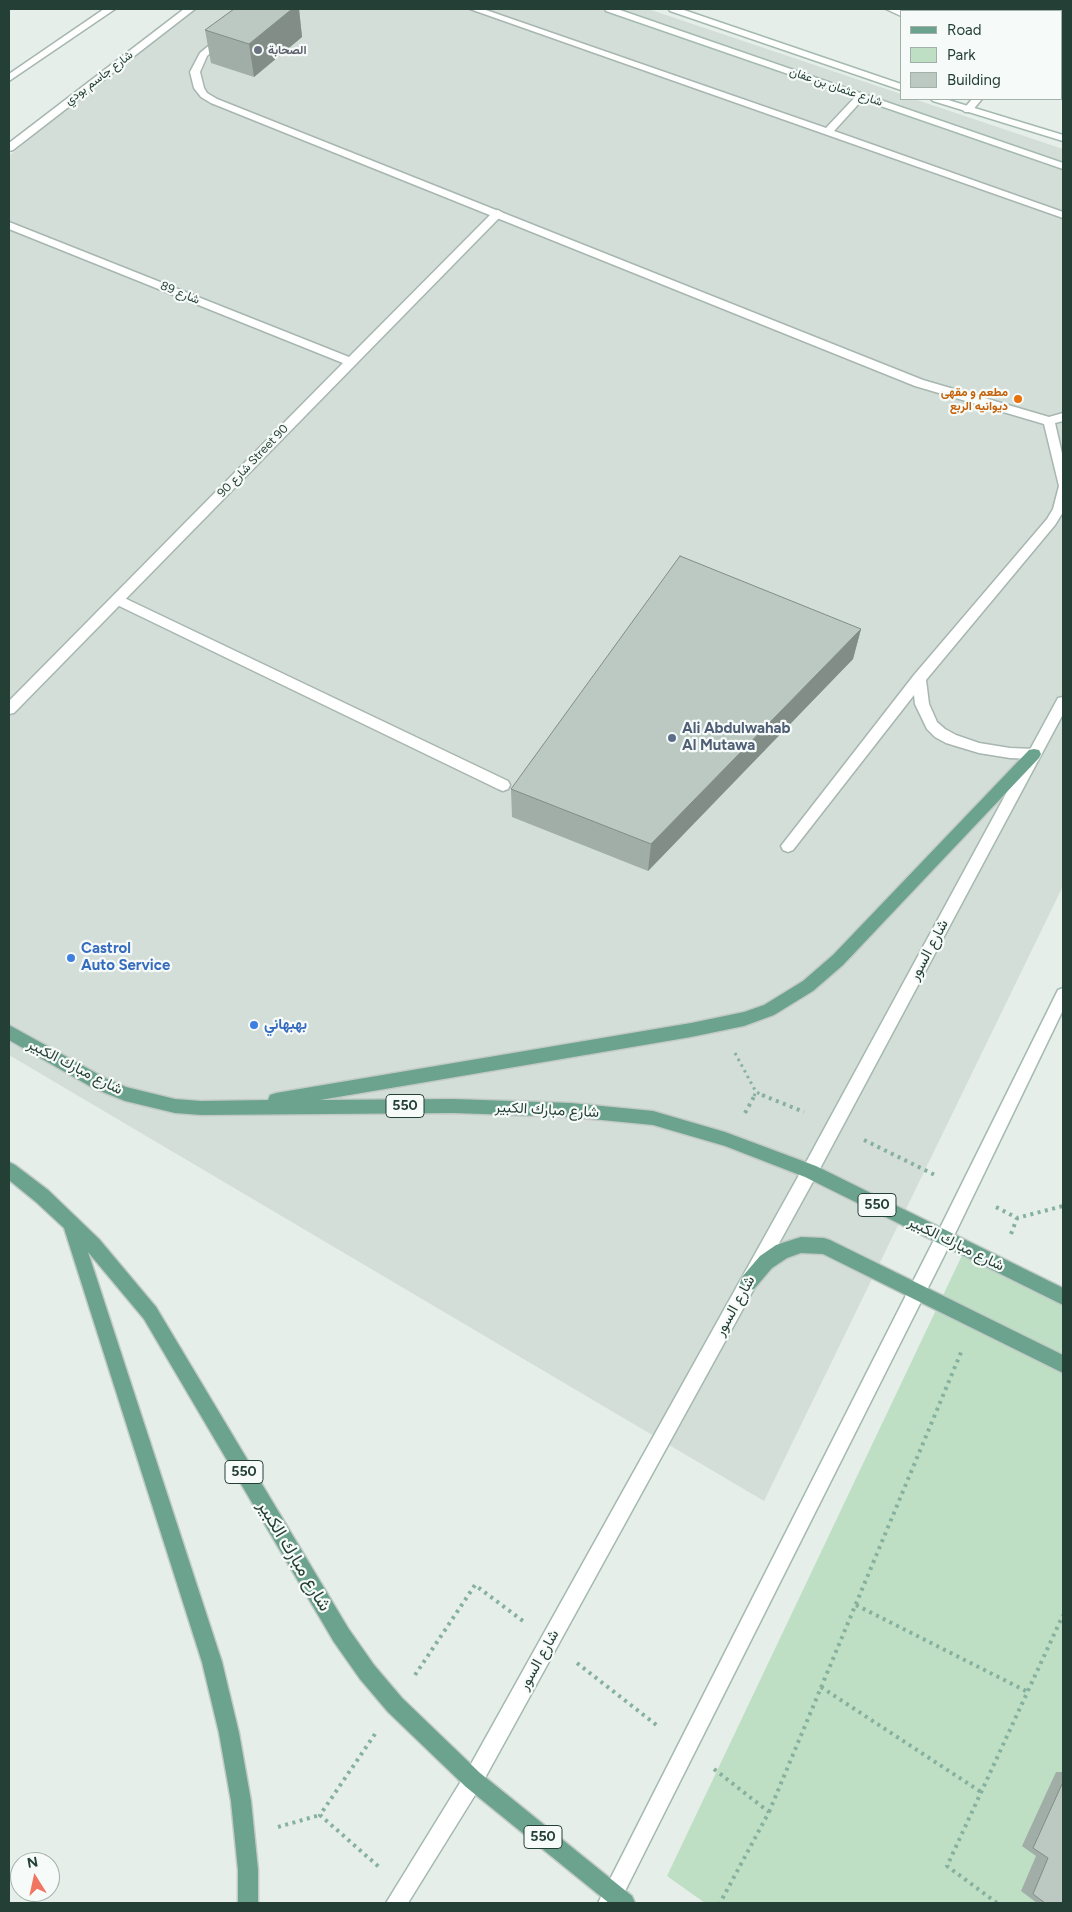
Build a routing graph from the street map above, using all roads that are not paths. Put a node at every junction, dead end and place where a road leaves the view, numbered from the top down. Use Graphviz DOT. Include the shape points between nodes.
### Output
graph roads {
  1 [pos="110,9"];
  2 [pos="190,9"];
  3 [pos="474,9"];
  4 [pos="609,9"];
  5 [pos="673,9"];
  6 [pos="236,27"];
  7 [pos="9,78"];
  8 [pos="900,87"];
  9 [pos="861,96"];
  10 [pos="939,100"];
  11 [pos="976,100"];
  12 [pos="968,110"];
  13 [pos="827,133"];
  14 [pos="1063,138"];
  15 [pos="9,148"];
  16 [pos="1063,168"];
  17 [pos="498,213"];
  18 [pos="1063,215"];
  19 [pos="9,225"];
  20 [pos="350,362"];
  21 [pos="1063,417"];
  22 [pos="1048,421"];
  23 [pos="1063,483"];
  24 [pos="1063,489"];
  25 [pos="118,600"];
  26 [pos="919,679"];
  27 [pos="1063,702"];
  28 [pos="9,709"];
  29 [pos="1034,754"];
  30 [pos="503,785"];
  31 [pos="788,846"];
  32 [pos="1063,996"];
  33 [pos="9,1032"];
  34 [pos="225,1108"];
  35 [pos="9,1170"];
  36 [pos="810,1171"];
  37 [pos="70,1224"];
  38 [pos="944,1238"];
  39 [pos="748,1283"];
  40 [pos="917,1292"];
  41 [pos="1063,1297"];
  42 [pos="1063,1364"];
  43 [pos="474,1780"];
  44 [pos="615,1900"];
  45 [pos="248,1903"];
  46 [pos="396,1903"];
  1 -- 7 [label="street"];
  2 -- 15 [label="street, شارع جاسم بودي"];
  3 -- 13 [label="street"];
  4 -- 9 [label="street, شارع عثمان بن عفان"];
  5 -- 8 [label="street, شارع عثمان بن عفان"];
  6 -- 17 [label="street" via="207,49 198,63 196,80 204,95"];
  9 -- 13 [label="street"];
  9 -- 16 [label="street, شارع عثمان بن عفان"];
  10 -- 12 [label="street"];
  11 -- 12 [label="street"];
  12 -- 14 [label="street"];
  13 -- 18 [label="street"];
  17 -- 20 [label="street, شارع 90 Street 90"];
  17 -- 22 [label="street" via="920,382"];
  19 -- 20 [label="street, شارع 89"];
  20 -- 25 [label="street, شارع 90 Street 90"];
  21 -- 22 [label="street"];
  22 -- 23 [label="street"];
  24 -- 26 [label="street" via="1059,509 1051,522"];
  25 -- 28 [label="street, شارع 90 Street 90"];
  25 -- 30 [label="street"];
  26 -- 29 [label="street" via="922,704 940,734 979,748"];
  26 -- 31 [label="street"];
  27 -- 29 [label="street, شارع السور"];
  29 -- 34 [label="main road" via="820,977 769,1010 719,1025"];
  29 -- 36 [label="street, شارع السور"];
  32 -- 38 [label="street"];
  33 -- 34 [label="main road, شارع مبارك الكبير / 550" via="99,1083 125,1094 175,1106"];
  34 -- 36 [label="main road, شارع مبارك الكبير / 550" via="453,1106 614,1113 653,1118 688,1128"];
  35 -- 37 [label="main road, شارع مبارك الكبير / 550"];
  36 -- 38 [label="main road, شارع مبارك الكبير / 550"];
  36 -- 39 [label="street, شارع السور"];
  37 -- 43 [label="main road, شارع مبارك الكبير / 550" via="117,1271 150,1313 337,1628 362,1664 395,1705"];
  37 -- 45 [label="main road" via="212,1662 230,1733 241,1801"];
  38 -- 40 [label="street"];
  38 -- 41 [label="main road, شارع مبارك الكبير / 550"];
  39 -- 40 [label="main road" via="773,1256 792,1247 811,1244 837,1251"];
  39 -- 43 [label="street, شارع السور"];
  40 -- 42 [label="main road"];
  40 -- 44 [label="street"];
  43 -- 44 [label="main road, شارع مبارك الكبير / 550"];
  43 -- 46 [label="street, شارع السور"];
}
